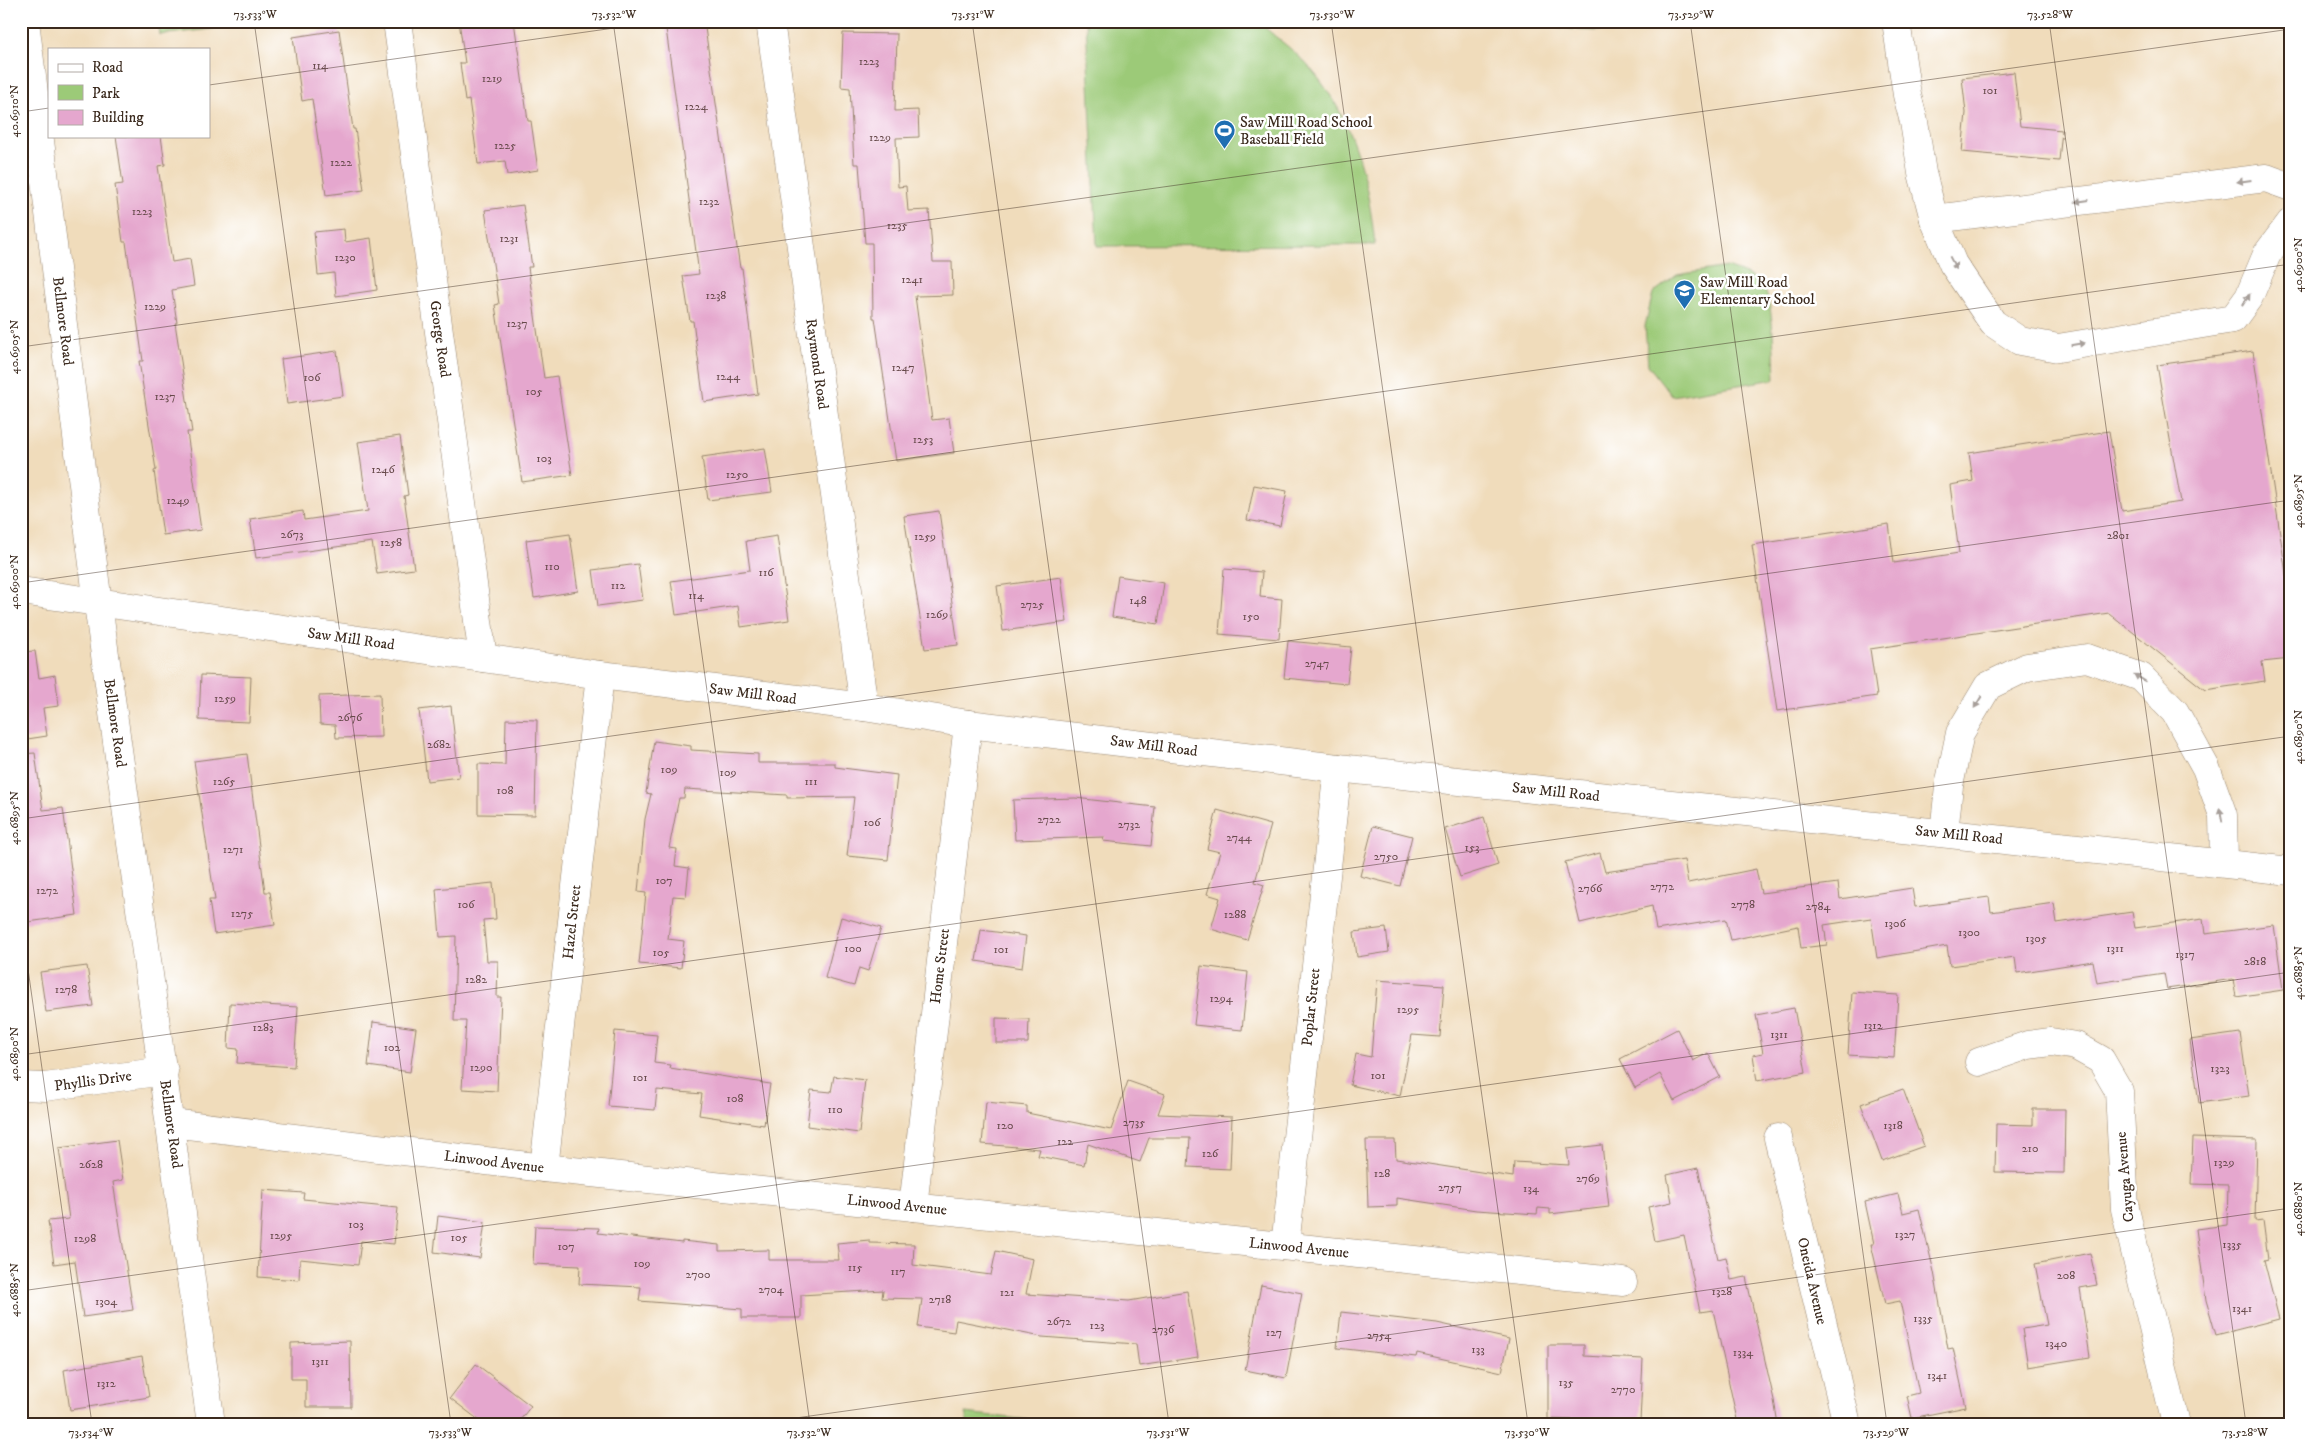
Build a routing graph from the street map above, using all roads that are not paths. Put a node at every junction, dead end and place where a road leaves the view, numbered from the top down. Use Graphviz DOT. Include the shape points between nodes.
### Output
graph roads {
  1 [pos="25,21"];
  2 [pos="397,21"];
  3 [pos="770,21"];
  4 [pos="1896,21"];
  5 [pos="28,91"];
  6 [pos="2291,187"];
  7 [pos="1934,219"];
  8 [pos="2291,222"];
  9 [pos="21,591"];
  10 [pos="98,604"];
  11 [pos="483,658"];
  12 [pos="600,675"];
  13 [pos="864,707"];
  14 [pos="968,724"];
  15 [pos="1338,768"];
  16 [pos="1944,833"];
  17 [pos="2224,863"];
  18 [pos="2291,870"];
  19 [pos="1979,1062"];
  20 [pos="164,1071"];
  21 [pos="21,1086"];
  22 [pos="171,1124"];
  23 [pos="1778,1138"];
  24 [pos="544,1168"];
  25 [pos="913,1207"];
  26 [pos="1285,1246"];
  27 [pos="1622,1282"];
  28 [pos="212,1424"];
  29 [pos="1846,1424"];
  30 [pos="2176,1424"];
  1 -- 5 [label="street, Bellmore Road"];
  2 -- 11 [label="street, George Road"];
  3 -- 13 [label="street, Raymond Road"];
  4 -- 7 [label="street" via="1907,95"];
  5 -- 10 [label="street, Bellmore Road"];
  6 -- 7 [label="street, one-way" via="2266,178"];
  7 -- 8 [label="street, one-way" via="1953,264 1993,323 2020,341 2048,346 2067,346 2232,319 2249,297 2267,254"];
  9 -- 10 [label="street, Saw Mill Road"];
  10 -- 11 [label="street, Saw Mill Road"];
  10 -- 20 [label="street, Bellmore Road"];
  11 -- 12 [label="street, Saw Mill Road"];
  12 -- 13 [label="street, Saw Mill Road"];
  12 -- 24 [label="street, Hazel Street"];
  13 -- 14 [label="street, Saw Mill Road"];
  14 -- 15 [label="street, Saw Mill Road"];
  14 -- 25 [label="street, Home Street"];
  15 -- 16 [label="street, Saw Mill Road"];
  15 -- 26 [label="street, Poplar Street"];
  16 -- 17 [label="street, Saw Mill Road"];
  17 -- 16 [label="street, one-way" via="2223,815 2206,768 2175,712 2141,677 2087,658 2027,667 1988,686 1960,732"];
  17 -- 18 [label="street, Saw Mill Road"];
  19 -- 30 [label="street, Cayuga Avenue" via="2028,1045 2051,1042 2076,1046 2102,1060 2119,1091 2125,1209"];
  20 -- 21 [label="street, Phyllis Drive" via="45,1088"];
  20 -- 22 [label="street, Bellmore Road"];
  22 -- 24 [label="street, Linwood Avenue"];
  22 -- 28 [label="street, Bellmore Road"];
  23 -- 29 [label="street, Oneida Avenue"];
  24 -- 25 [label="street, Linwood Avenue"];
  25 -- 26 [label="street, Linwood Avenue"];
  26 -- 27 [label="street, Linwood Avenue"];
}
